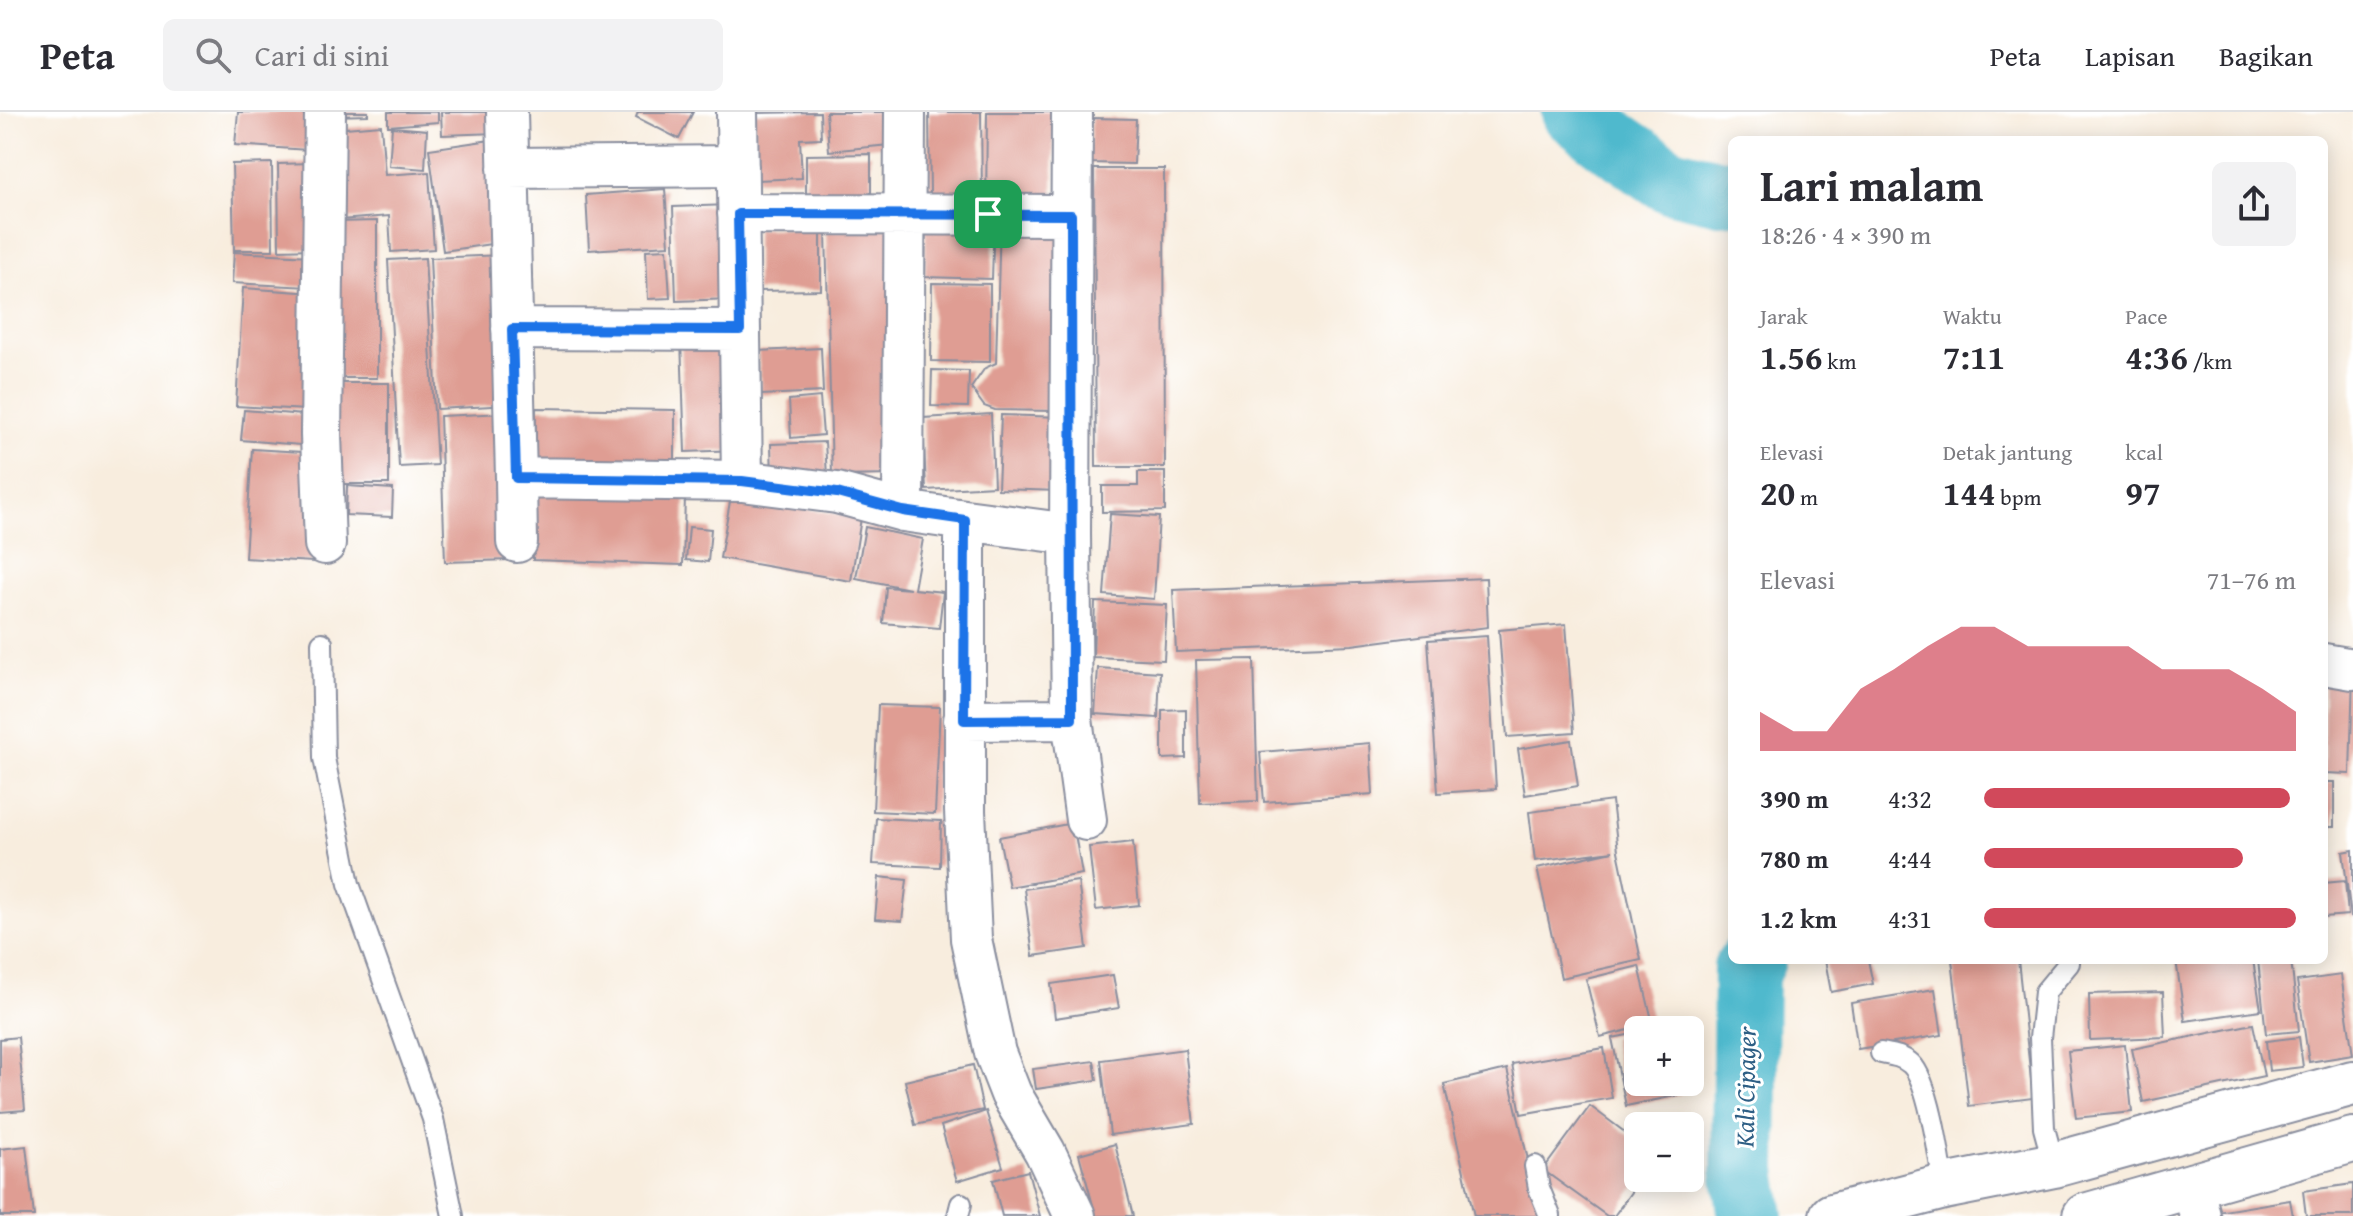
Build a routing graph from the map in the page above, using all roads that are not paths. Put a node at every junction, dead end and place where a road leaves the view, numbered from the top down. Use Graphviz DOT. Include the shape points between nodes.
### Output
graph roads {
  1 [pos="325,112"];
  2 [pos="507,112"];
  3 [pos="737,112"];
  4 [pos="905,112"];
  5 [pos="1072,112"];
  6 [pos="738,166"];
  7 [pos="508,168"];
  8 [pos="905,213"];
  9 [pos="738,214"];
  10 [pos="1071,215"];
  11 [pos="512,329"];
  12 [pos="740,330"];
  13 [pos="516,478"];
  14 [pos="742,481"];
  15 [pos="903,511"];
  16 [pos="965,520"];
  17 [pos="1070,534"];
  18 [pos="517,542"];
  19 [pos="325,544"];
  20 [pos="322,643"];
  21 [pos="2328,665"];
  22 [pos="2353,669"];
  23 [pos="1072,719"];
  24 [pos="964,720"];
  25 [pos="1086,820"];
  26 [pos="2068,964"];
  27 [pos="1881,1053"];
  28 [pos="2353,1083"];
  29 [pos="2353,1140"];
  30 [pos="2054,1165"];
  31 [pos="1535,1166"];
  32 [pos="1944,1187"];
  33 [pos="2196,1200"];
  34 [pos="1843,1213"];
  35 [pos="453,1216"];
  36 [pos="1075,1216"];
  37 [pos="1550,1216"];
  38 [pos="2085,1216"];
  1 -- 19 [label="street"];
  2 -- 7 [label="street"];
  3 -- 6 [label="street"];
  4 -- 8 [label="street"];
  5 -- 10 [label="street"];
  6 -- 7 [label="street"];
  6 -- 9 [label="street"];
  7 -- 11 [label="street"];
  8 -- 9 [label="street"];
  8 -- 10 [label="street"];
  8 -- 15 [label="street"];
  9 -- 12 [label="street"];
  10 -- 17 [label="street"];
  11 -- 12 [label="street"];
  11 -- 13 [label="street"];
  12 -- 14 [label="street"];
  13 -- 14 [label="street"];
  13 -- 18 [label="street"];
  14 -- 15 [label="street" via="837,493"];
  15 -- 16 [label="street"];
  16 -- 17 [label="street"];
  16 -- 24 [label="street"];
  17 -- 23 [label="street"];
  20 -- 35 [label="lane" via="324,758 349,884 433,1119"];
  21 -- 22 [label="street"];
  23 -- 24 [label="street"];
  23 -- 25 [label="street"];
  24 -- 36 [label="street" via="971,939 995,1053"];
  26 -- 30 [label="lane" via="2045,992 2040,1038 2044,1128"];
  27 -- 32 [label="lane" via="1898,1055 1912,1065 1923,1084"];
  28 -- 30 [label="highway"];
  29 -- 33 [label="highway"];
  30 -- 32 [label="highway"];
  31 -- 37 [label="lane"];
  32 -- 34 [label="highway"];
  33 -- 38 [label="highway"];
}
